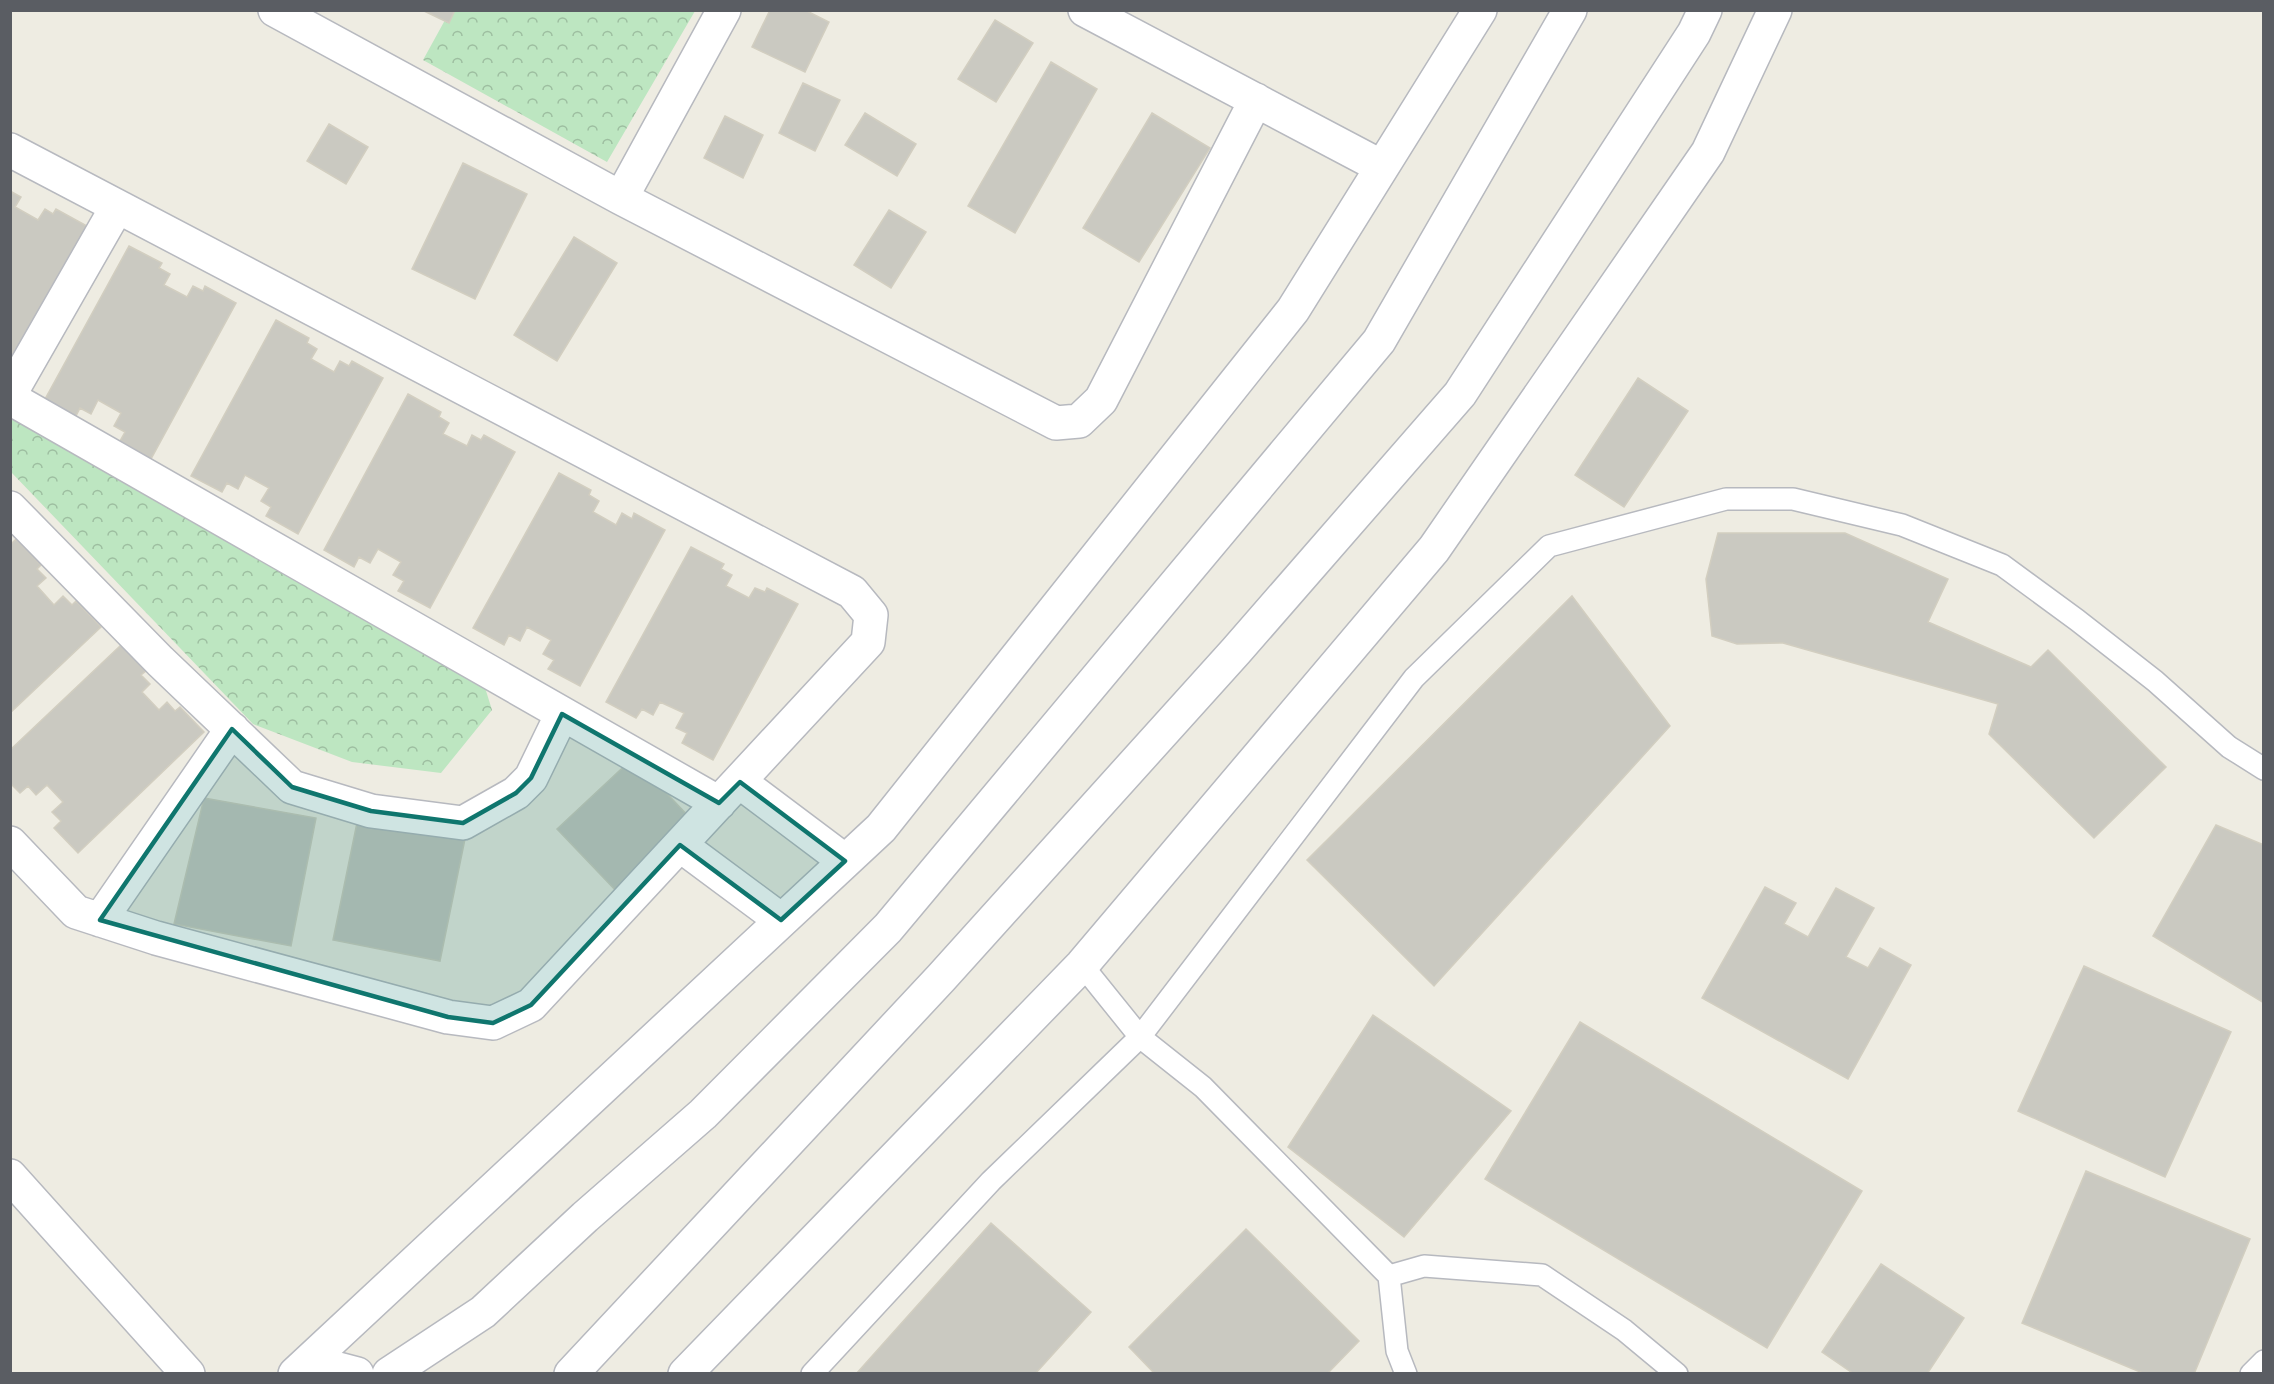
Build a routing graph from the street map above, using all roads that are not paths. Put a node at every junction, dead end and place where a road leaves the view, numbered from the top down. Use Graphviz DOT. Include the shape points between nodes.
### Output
graph roads {
  1 [pos="274,10"];
  2 [pos="724,10"];
  3 [pos="1086,10"];
  4 [pos="1480,10"];
  5 [pos="1570,10"];
  6 [pos="1705,10"];
  7 [pos="1775,10"];
  8 [pos="1256,100"];
  9 [pos="10,150"];
  10 [pos="1382,167"];
  11 [pos="621,198"];
  12 [pos="117,207"];
  13 [pos="10,394"];
  14 [pos="10,398"];
  15 [pos="10,508"];
  16 [pos="562,714"];
  17 [pos="232,729"];
  18 [pos="2264,769"];
  19 [pos="730,793"];
  20 [pos="10,843"];
  21 [pos="680,845"];
  22 [pos="845,861"];
  23 [pos="99,920"];
  24 [pos="781,920"];
  25 [pos="1082,965"];
  26 [pos="1140,1037"];
  27 [pos="10,1176"];
  28 [pos="1389,1276"];
  29 [pos="2264,1361"];
  30 [pos="188,1374"];
  31 [pos="296,1374"];
  32 [pos="357,1374"];
  33 [pos="389,1374"];
  34 [pos="571,1374"];
  35 [pos="685,1374"];
  36 [pos="812,1374"];
  37 [pos="1406,1374"];
  38 [pos="1677,1374"];
  39 [pos="2251,1374"];
  1 -- 11 [label="street"];
  2 -- 11 [label="street"];
  3 -- 8 [label="street"];
  4 -- 10 [label="street"];
  5 -- 33 [label="street" via="1378,341 888,928 703,1114 585,1216 483,1312"];
  6 -- 34 [label="street" via="1694,33 1460,394 1236,651 957,960"];
  7 -- 25 [label="street" via="1708,152 1434,549"];
  8 -- 10 [label="street"];
  8 -- 11 [label="street" via="1101,400 1079,421 1056,423"];
  9 -- 12 [label="street"];
  10 -- 22 [label="street" via="1293,310 881,828"];
  12 -- 13 [label="street"];
  12 -- 19 [label="street" via="852,592 871,615 868,642"];
  14 -- 16 [label="street"];
  15 -- 17 [label="street"];
  16 -- 17 [label="street" via="531,778 516,793 463,823 371,811 292,787"];
  16 -- 19 [label="street"];
  17 -- 23 [label="street"];
  18 -- 26 [label="lane" via="2229,747 2155,681 2002,565 1902,525 1793,499 1726,499 1549,546 1414,678"];
  19 -- 21 [label="street"];
  19 -- 22 [label="street"];
  20 -- 23 [label="street" via="76,912"];
  21 -- 23 [label="street" via="531,1005 493,1023 448,1017"];
  21 -- 24 [label="street"];
  22 -- 24 [label="street"];
  24 -- 31 [label="street"];
  25 -- 26 [label="lane"];
  25 -- 35 [label="street"];
  26 -- 28 [label="lane" via="1203,1087"];
  26 -- 36 [label="lane" via="991,1180"];
  27 -- 30 [label="street"];
  28 -- 37 [label="lane" via="1397,1351"];
  28 -- 38 [label="lane" via="1424,1266 1542,1275 1623,1330"];
  29 -- 39 [label="lane"];
  31 -- 32 [label="street" via="338,1369"];
}
